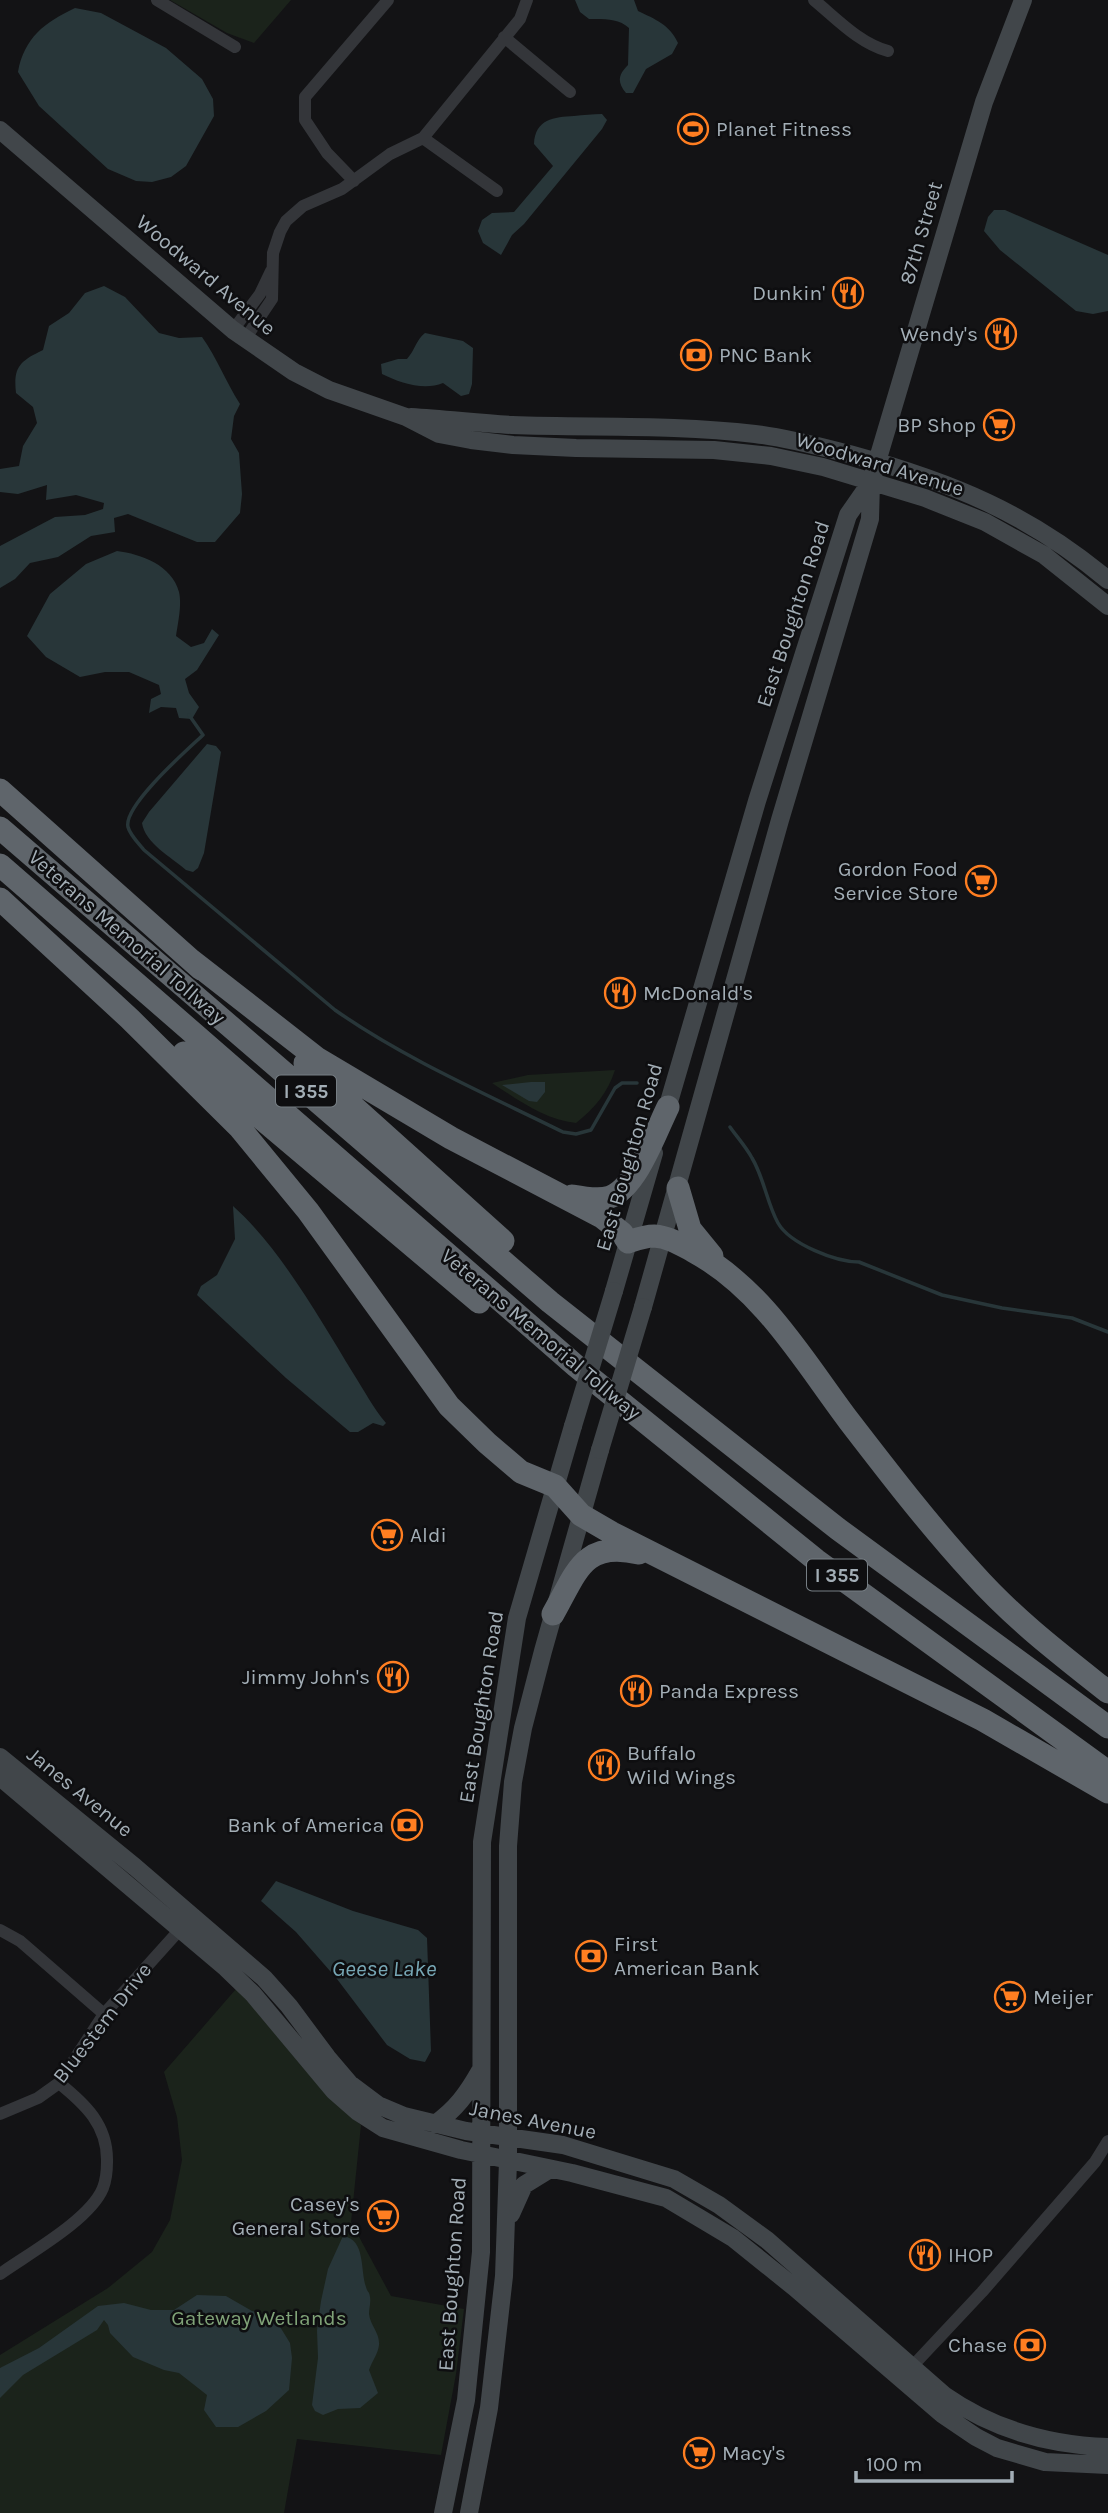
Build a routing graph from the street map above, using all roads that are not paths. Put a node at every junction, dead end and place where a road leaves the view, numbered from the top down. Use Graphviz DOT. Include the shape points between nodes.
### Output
graph roads {
  1 [pos="157,0"];
  2 [pos="388,0"];
  3 [pos="527,0"];
  4 [pos="814,0"];
  5 [pos="1023,0"];
  6 [pos="504,37"];
  7 [pos="235,47"];
  8 [pos="888,51"];
  9 [pos="570,92"];
  10 [pos="0,130"];
  11 [pos="423,138"];
  12 [pos="354,181"];
  13 [pos="497,191"];
  14 [pos="239,334"];
  15 [pos="406,417"];
  16 [pos="877,462"];
  17 [pos="871,482"];
  18 [pos="1108,580"];
  19 [pos="1108,606"];
  20 [pos="0,790"];
  21 [pos="0,828"];
  22 [pos="0,865"];
  23 [pos="1,900"];
  24 [pos="191,960"];
  25 [pos="668,1107"];
  26 [pos="678,1188"];
  27 [pos="558,1194"];
  28 [pos="664,1237"];
  29 [pos="628,1242"];
  30 [pos="725,1272"];
  31 [pos="614,1352"];
  32 [pos="576,1366"];
  33 [pos="555,1486"];
  34 [pos="581,1515"];
  35 [pos="659,1558"];
  36 [pos="553,1615"];
  37 [pos="1108,1692"];
  38 [pos="1108,1727"];
  39 [pos="0,1757"];
  40 [pos="1108,1772"];
  41 [pos="0,1777"];
  42 [pos="1108,1792"];
  43 [pos="186,1923"];
  44 [pos="0,1930"];
  45 [pos="104,2014"];
  46 [pos="482,2068"];
  47 [pos="59,2083"];
  48 [pos="0,2114"];
  49 [pos="435,2124"];
  50 [pos="481,2132"];
  51 [pos="508,2136"];
  52 [pos="1108,2141"];
  53 [pos="481,2154"];
  54 [pos="508,2161"];
  55 [pos="550,2169"];
  56 [pos="506,2227"];
  57 [pos="0,2274"];
  58 [pos="907,2372"];
  59 [pos="1108,2447"];
  60 [pos="1108,2465"];
  61 [pos="443,2513"];
  62 [pos="469,2513"];
  1 -- 7 [label="street"];
  2 -- 12 [label="street" via="305,97 305,120 327,153"];
  3 -- 6 [label="street" via="520,19"];
  4 -- 8 [label="street" via="857,37"];
  5 -- 16 [label="main road, 87th Street" via="984,102"];
  6 -- 9 [label="street"];
  6 -- 11 [label="street"];
  10 -- 14 [label="main road, Woodward Avenue"];
  11 -- 12 [label="street" via="390,154"];
  11 -- 13 [label="street"];
  12 -- 14 [label="street" via="294,212 273,253 272,299"];
  14 -- 15 [label="main road, Woodward Avenue" via="329,390"];
  15 -- 16 [label="main road, Woodward Avenue" via="736,432 801,441"];
  15 -- 17 [label="main road, Woodward Avenue" via="439,434 471,440 576,448 714,450 795,461"];
  16 -- 17 [label="main road, 87th Street"];
  16 -- 18 [label="main road, Woodward Avenue" via="956,487 1013,514 1060,542"];
  17 -- 19 [label="main road, Woodward Avenue" via="954,508 1015,537 1059,565"];
  17 -- 25 [label="main road, East Boughton Road" via="848,515 757,801"];
  17 -- 26 [label="main road, East Boughton Road" via="870,519"];
  20 -- 24 [label="highway"];
  21 -- 31 [label="highway, Veterans Memorial Tollway / I 355" via="539,1293"];
  22 -- 32 [label="highway, Veterans Memorial Tollway / I 355"];
  23 -- 32 [label="highway" via="482,1304 536,1346"];
  23 -- 33 [label="highway" via="239,1127 308,1211 449,1406 521,1472"];
  24 -- 27 [label="highway" via="318,1059"];
  24 -- 31 [label="highway" via="580,1311"];
  25 -- 27 [label="highway" via="636,1172 620,1191 601,1198"];
  25 -- 29 [label="main road, East Boughton Road"];
  26 -- 28 [label="main road, East Boughton Road"];
  26 -- 30 [label="highway" via="690,1228"];
  27 -- 29 [label="highway" via="611,1222"];
  28 -- 29 [label="highway"];
  28 -- 30 [label="highway"];
  28 -- 34 [label="main road, East Boughton Road, bridge"];
  29 -- 33 [label="main road, East Boughton Road, bridge"];
  30 -- 37 [label="highway" via="777,1323 850,1422 973,1573 1026,1628"];
  31 -- 38 [label="highway, Veterans Memorial Tollway / I 355" via="838,1529"];
  32 -- 40 [label="highway, Veterans Memorial Tollway / I 355" via="816,1560"];
  33 -- 34 [label="highway"];
  33 -- 46 [label="main road, East Boughton Road" via="517,1618 482,1842"];
  34 -- 35 [label="highway"];
  34 -- 36 [label="main road, East Boughton Road"];
  35 -- 36 [label="highway" via="620,1549 599,1552 580,1566"];
  35 -- 42 [label="highway" via="983,1720"];
  36 -- 51 [label="main road, East Boughton Road" via="513,1782 508,1846"];
  39 -- 43 [label="main road, Janes Avenue"];
  41 -- 43 [label="main road, Janes Avenue"];
  43 -- 45 [label="street, Bluestem Drive"];
  43 -- 49 [label="main road, Janes Avenue" via="264,1978 350,2084 378,2105"];
  43 -- 53 [label="main road, Janes Avenue" via="334,2091 358,2112 383,2128"];
  44 -- 45 [label="street" via="20,1941"];
  45 -- 47 [label="street, Bluestem Drive"];
  46 -- 49 [label="main road" via="467,2095"];
  46 -- 50 [label="main road, East Boughton Road"];
  47 -- 48 [label="street, Bluestem Drive" via="38,2098"];
  47 -- 57 [label="street" via="92,2113 100,2127 107,2147 103,2189 74,2222"];
  49 -- 50 [label="main road, Janes Avenue"];
  50 -- 51 [label="main road, Janes Avenue"];
  50 -- 53 [label="main road, East Boughton Road"];
  51 -- 54 [label="main road, East Boughton Road"];
  51 -- 58 [label="main road, Janes Avenue" via="562,2145 636,2166 674,2179 719,2205 785,2255"];
  52 -- 58 [label="street" via="982,2292"];
  53 -- 54 [label="main road, Janes Avenue"];
  53 -- 61 [label="main road, East Boughton Road" via="475,2324 466,2400"];
  54 -- 55 [label="main road, Janes Avenue"];
  54 -- 56 [label="main road, East Boughton Road"];
  55 -- 56 [label="main road" via="524,2185"];
  55 -- 58 [label="main road, Janes Avenue" via="666,2198 733,2238"];
  56 -- 62 [label="main road, East Boughton Road" via="499,2334"];
  58 -- 59 [label="main road, Janes Avenue" via="965,2410 1011,2431 1061,2444"];
  58 -- 60 [label="main road, Janes Avenue" via="958,2426 997,2448 1045,2462"];
}
